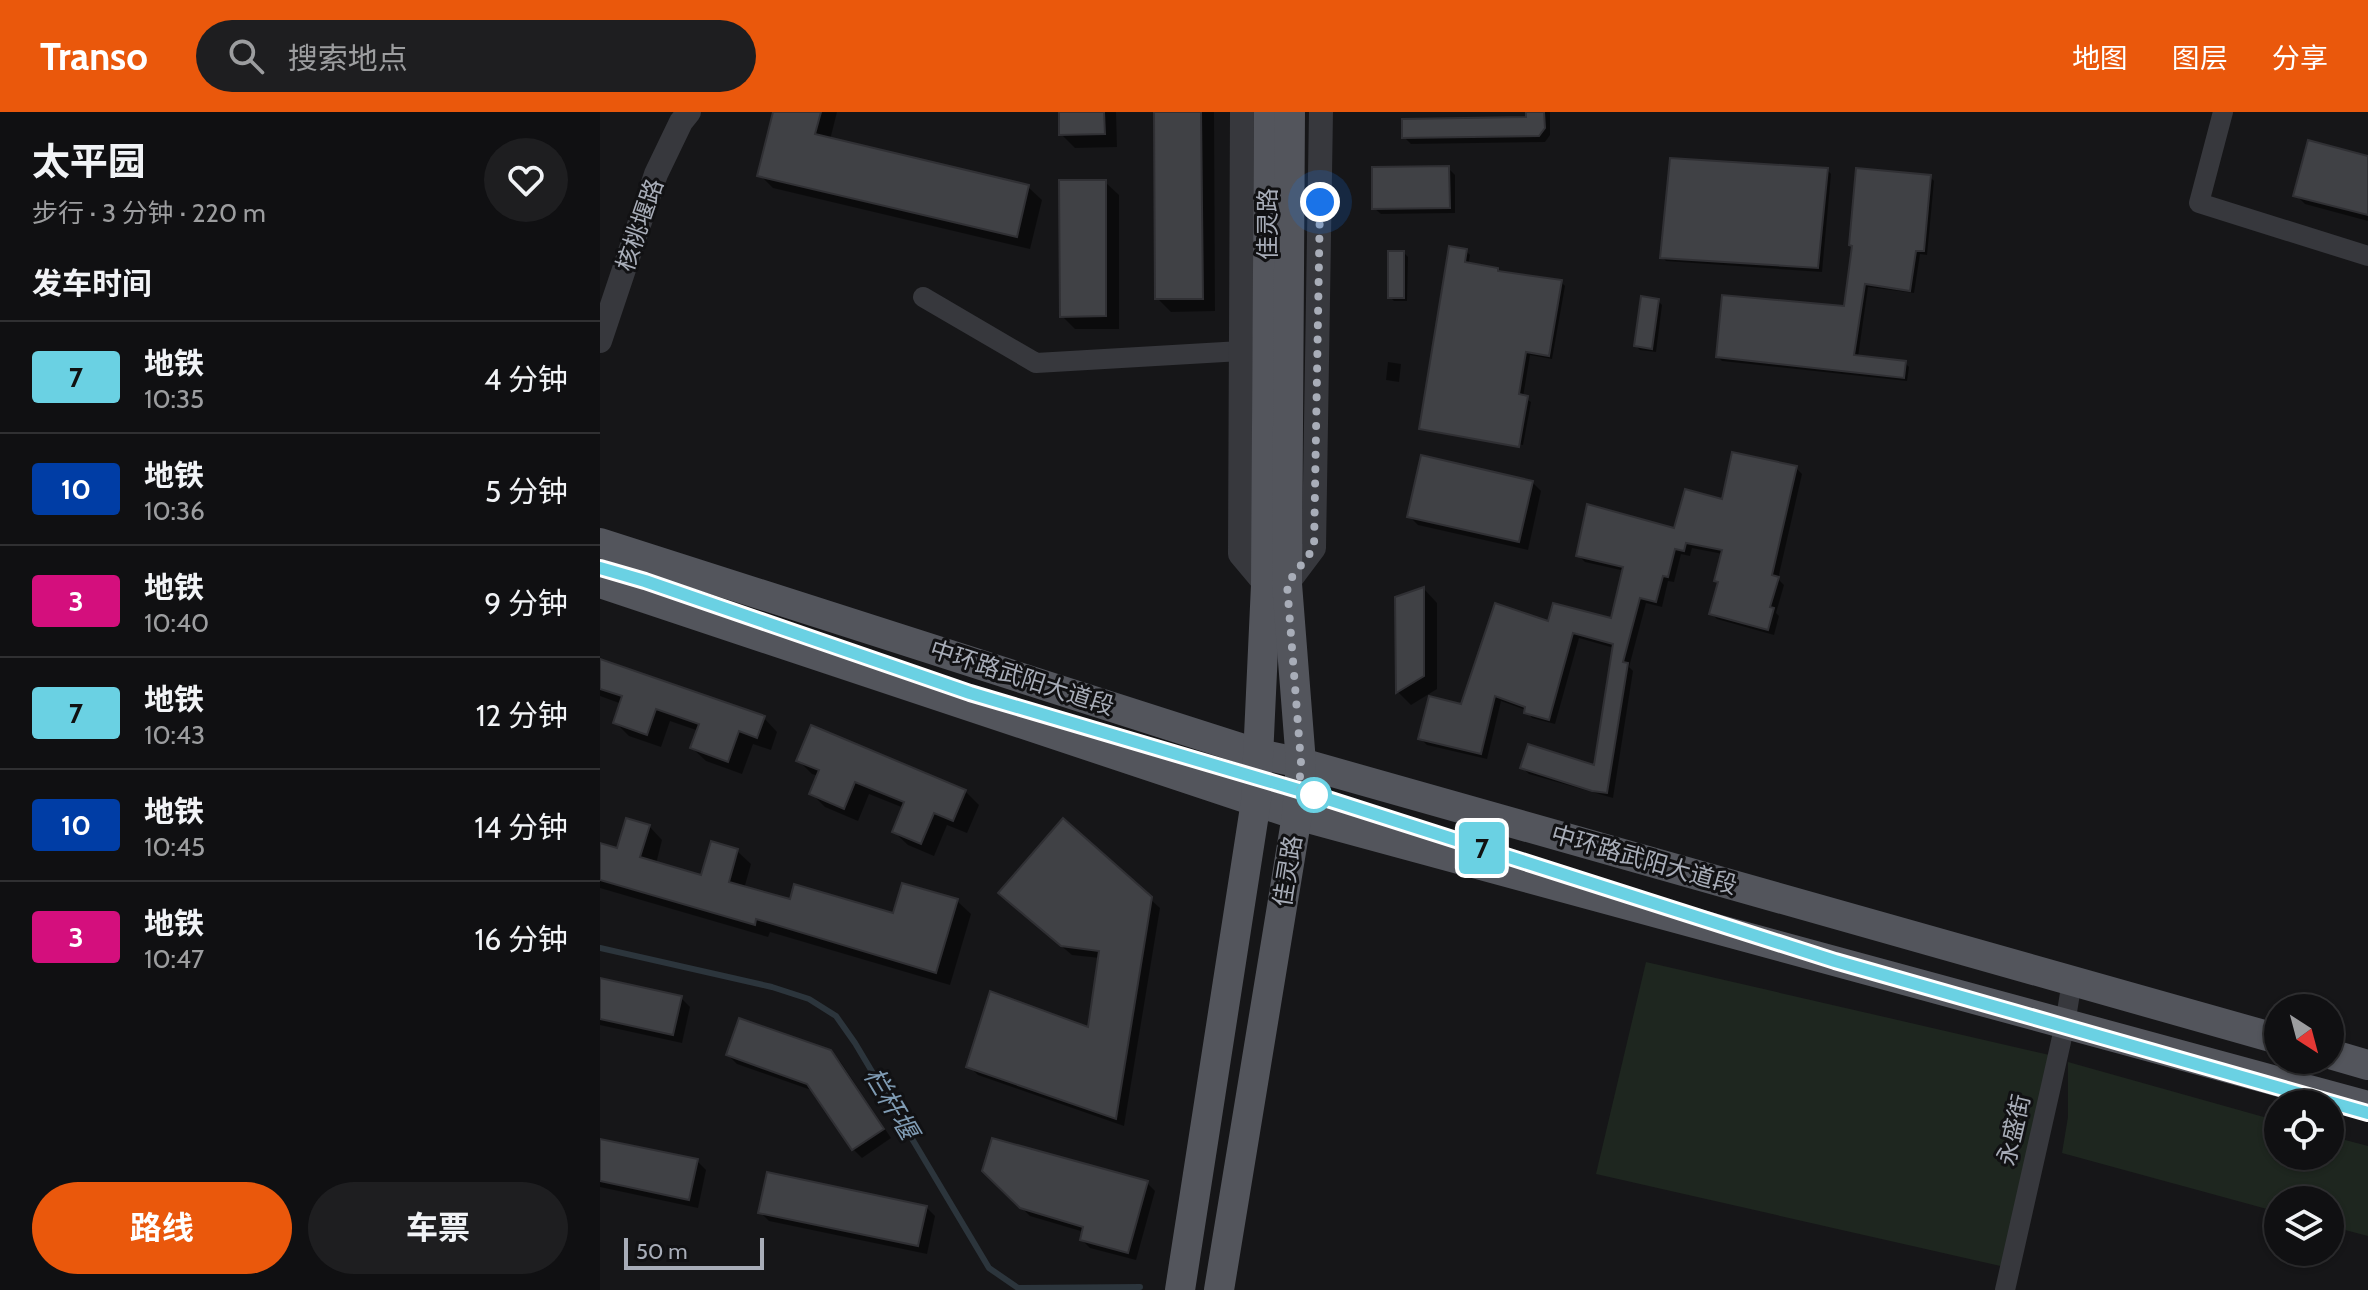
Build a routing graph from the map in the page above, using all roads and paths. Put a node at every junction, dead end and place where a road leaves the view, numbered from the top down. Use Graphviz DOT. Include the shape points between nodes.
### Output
graph roads {
  1 [pos="689,112"];
  2 [pos="1242,112"];
  3 [pos="1269,112"];
  4 [pos="1290,112"];
  5 [pos="1321,112"];
  6 [pos="2223,112"];
  7 [pos="2368,256"];
  8 [pos="923,297"];
  9 [pos="600,341"];
  10 [pos="1241,351"];
  11 [pos="1277,494"];
  12 [pos="600,543"];
  13 [pos="600,583"];
  14 [pos="1276,585"];
  15 [pos="1259,754"];
  16 [pos="1301,763"];
  17 [pos="1256,801"];
  18 [pos="1297,815"];
  19 [pos="2072,981"];
  20 [pos="2065,1024"];
  21 [pos="2264,1035"];
  22 [pos="2344,1058"];
  23 [pos="2368,1065"];
  24 [pos="2368,1106"];
  25 [pos="1180,1290"];
  26 [pos="1219,1290"];
  27 [pos="2005,1290"];
  1 -- 9 [label="street, 核桃堰路" via="656,174"];
  2 -- 10 [label="street"];
  3 -- 11 [label="main road, 佳灵路"];
  4 -- 11 [label="main road, 佳灵路"];
  5 -- 14 [label="street" via="1314,548"];
  6 -- 7 [label="street" via="2199,203"];
  8 -- 10 [label="street" via="1036,363"];
  10 -- 14 [label="street" via="1240,554"];
  11 -- 14 [label="main road, 佳灵路"];
  12 -- 15 [label="main road, 中环路武阳大道段"];
  13 -- 17 [label="main road, 中环路武阳大道段"];
  14 -- 15 [label="main road, 佳灵路"];
  14 -- 16 [label="main road, 佳灵路"];
  15 -- 16 [label="main road, 中环路武阳大道段"];
  15 -- 17 [label="main road, 佳灵路"];
  16 -- 18 [label="main road, 佳灵路"];
  16 -- 19 [label="main road, 中环路武阳大道段"];
  17 -- 18 [label="main road, 中环路武阳大道段"];
  17 -- 25 [label="main road, 佳灵路"];
  18 -- 20 [label="main road, 中环路武阳大道段"];
  18 -- 26 [label="main road, 佳灵路"];
  19 -- 20 [label="street, 永盛街"];
  19 -- 21 [label="main road, 中环路武阳大道段"];
  20 -- 24 [label="main road, 中环路武阳大道段"];
  20 -- 27 [label="street, 永盛街"];
  22 -- 23 [label="main road"];
}
